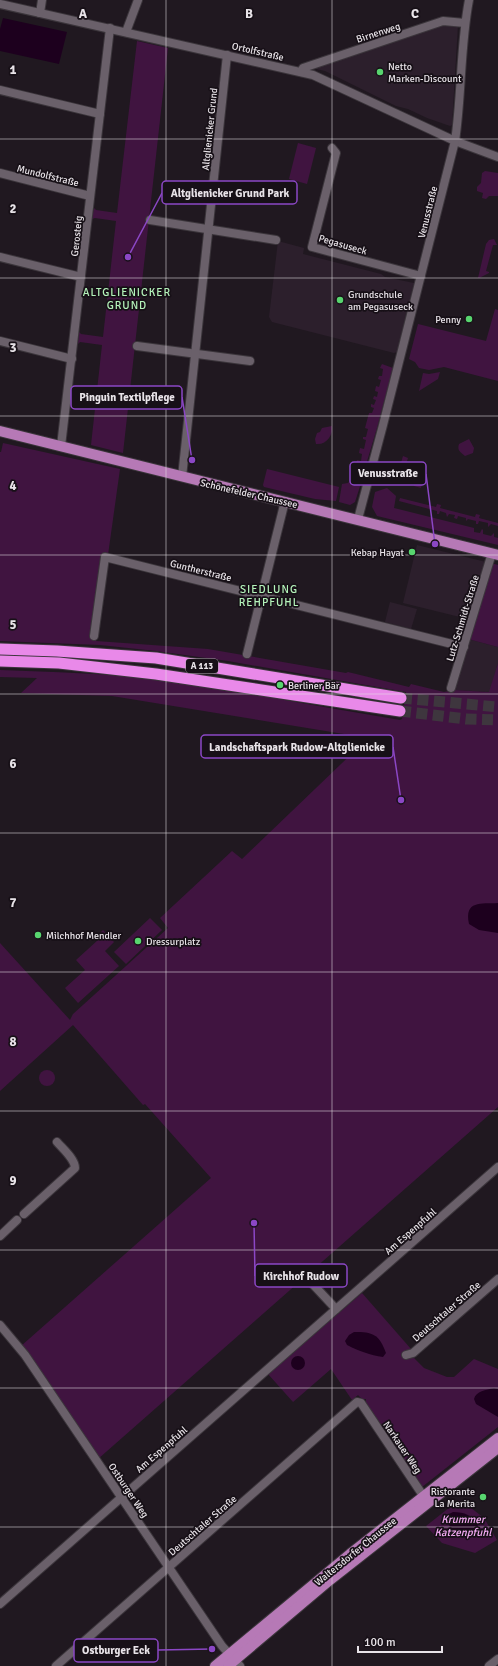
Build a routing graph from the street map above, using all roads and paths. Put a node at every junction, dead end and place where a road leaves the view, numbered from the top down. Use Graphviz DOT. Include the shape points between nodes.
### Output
graph roads {
  1 [pos="42,0"];
  2 [pos="138,0"];
  3 [pos="469,0"];
  4 [pos="0,4"];
  5 [pos="40,13"];
  6 [pos="465,23"];
  7 [pos="110,28"];
  8 [pos="126,32"];
  9 [pos="227,55"];
  10 [pos="301,72"];
  11 [pos="0,90"];
  12 [pos="100,114"];
  13 [pos="455,141"];
  14 [pos="332,148"];
  15 [pos="498,157"];
  16 [pos="0,174"];
  17 [pos="90,196"];
  18 [pos="150,220"];
  19 [pos="208,229"];
  20 [pos="276,240"];
  21 [pos="0,257"];
  22 [pos="421,276"];
  23 [pos="81,277"];
  24 [pos="0,342"];
  25 [pos="137,346"];
  26 [pos="195,354"];
  27 [pos="72,359"];
  28 [pos="250,361"];
  29 [pos="0,431"];
  30 [pos="61,446"];
  31 [pos="182,477"];
  32 [pos="285,501"];
  33 [pos="358,520"];
  34 [pos="495,554"];
  35 [pos="261,595"];
  36 [pos="94,636"];
  37 [pos="464,647"];
  38 [pos="0,650"];
  39 [pos="246,654"];
  40 [pos="0,661"];
  41 [pos="451,688"];
  42 [pos="402,698"];
  43 [pos="400,711"];
  44 [pos="57,1142"];
  45 [pos="498,1167"];
  46 [pos="0,1236"];
  47 [pos="308,1278"];
  48 [pos="498,1279"];
  49 [pos="336,1310"];
  50 [pos="0,1325"];
  51 [pos="406,1355"];
  52 [pos="361,1403"];
  53 [pos="498,1438"];
  54 [pos="498,1448"];
  55 [pos="121,1498"];
  56 [pos="426,1499"];
  57 [pos="169,1567"];
  58 [pos="0,1604"];
  59 [pos="498,1659"];
  60 [pos="233,1662"];
  61 [pos="56,1666"];
  62 [pos="215,1666"];
  63 [pos="490,1666"];
  1 -- 5 [label="street"];
  2 -- 8 [label="street"];
  3 -- 6 [label="street"];
  4 -- 5 [label="street, Ortolfstraße"];
  5 -- 7 [label="street, Ortolfstraße"];
  6 -- 10 [label="street, Birnenweg" via="443,21 303,68"];
  6 -- 13 [label="street, Venusstraße"];
  7 -- 8 [label="street, Ortolfstraße"];
  7 -- 12 [label="street, Gerosteig"];
  8 -- 9 [label="street, Ortolfstraße"];
  9 -- 10 [label="street, Ortolfstraße"];
  9 -- 19 [label="street, Altglienicker Grund"];
  10 -- 13 [label="street, Ortolfstraße" via="329,81"];
  11 -- 12 [label="street"];
  12 -- 17 [label="street, Gerosteig"];
  13 -- 15 [label="street, Ortolfstraße"];
  13 -- 22 [label="street, Venusstraße"];
  14 -- 22 [label="street, Pegasuseck" via="336,153 312,247"];
  16 -- 17 [label="street, Mundolfstraße"];
  17 -- 23 [label="street, Gerosteig"];
  18 -- 19 [label="street"];
  19 -- 20 [label="street"];
  19 -- 26 [label="street, Altglienicker Grund"];
  21 -- 23 [label="street"];
  22 -- 33 [label="street, Venusstraße"];
  23 -- 27 [label="street, Gerosteig"];
  24 -- 27 [label="street"];
  25 -- 26 [label="street"];
  26 -- 28 [label="street"];
  26 -- 31 [label="street, Altglienicker Grund"];
  27 -- 30 [label="street, Gerosteig"];
  29 -- 30 [label="main road, Schönefelder Chaussee"];
  30 -- 31 [label="main road, Schönefelder Chaussee"];
  31 -- 32 [label="main road, Schönefelder Chaussee"];
  32 -- 33 [label="main road, Schönefelder Chaussee"];
  32 -- 35 [label="street"];
  33 -- 34 [label="main road, Schönefelder Chaussee"];
  34 -- 37 [label="street, Lutz-Schmidt-Straße"];
  35 -- 36 [label="street, Guntherstraße" via="105,557"];
  35 -- 37 [label="street, Guntherstraße"];
  35 -- 39 [label="street"];
  37 -- 41 [label="street, Lutz-Schmidt-Straße"];
  38 -- 42 [label="highway, A 113" via="156,658"];
  40 -- 43 [label="highway, A 113" via="59,663 156,674"];
  44 -- 46 [label="street" via="70,1157 75,1168"];
  45 -- 49 [label="street, Am Espenpfuhl"];
  47 -- 49 [label="street"];
  48 -- 51 [label="street, Deutschtaler Straße" via="413,1353"];
  49 -- 55 [label="street, Am Espenpfuhl"];
  50 -- 55 [label="street, Ostburger Weg" via="25,1355"];
  52 -- 56 [label="street, Narkauer Weg"];
  52 -- 57 [label="street, Deutschtaler Straße" via="357,1402"];
  53 -- 56 [label="main road, Waltersdorfer Chaussee"];
  54 -- 56 [label="main road, Waltersdorfer Chaussee"];
  55 -- 57 [label="street, Ostburger Weg"];
  55 -- 58 [label="street, Am Espenpfuhl"];
  56 -- 60 [label="main road, Waltersdorfer Chaussee" via="344,1559"];
  57 -- 60 [label="street, Ostburger Weg"];
  57 -- 61 [label="street, Deutschtaler Straße"];
  59 -- 63 [label="street"];
  60 -- 62 [label="main road, Waltersdorfer Chaussee"];
}
